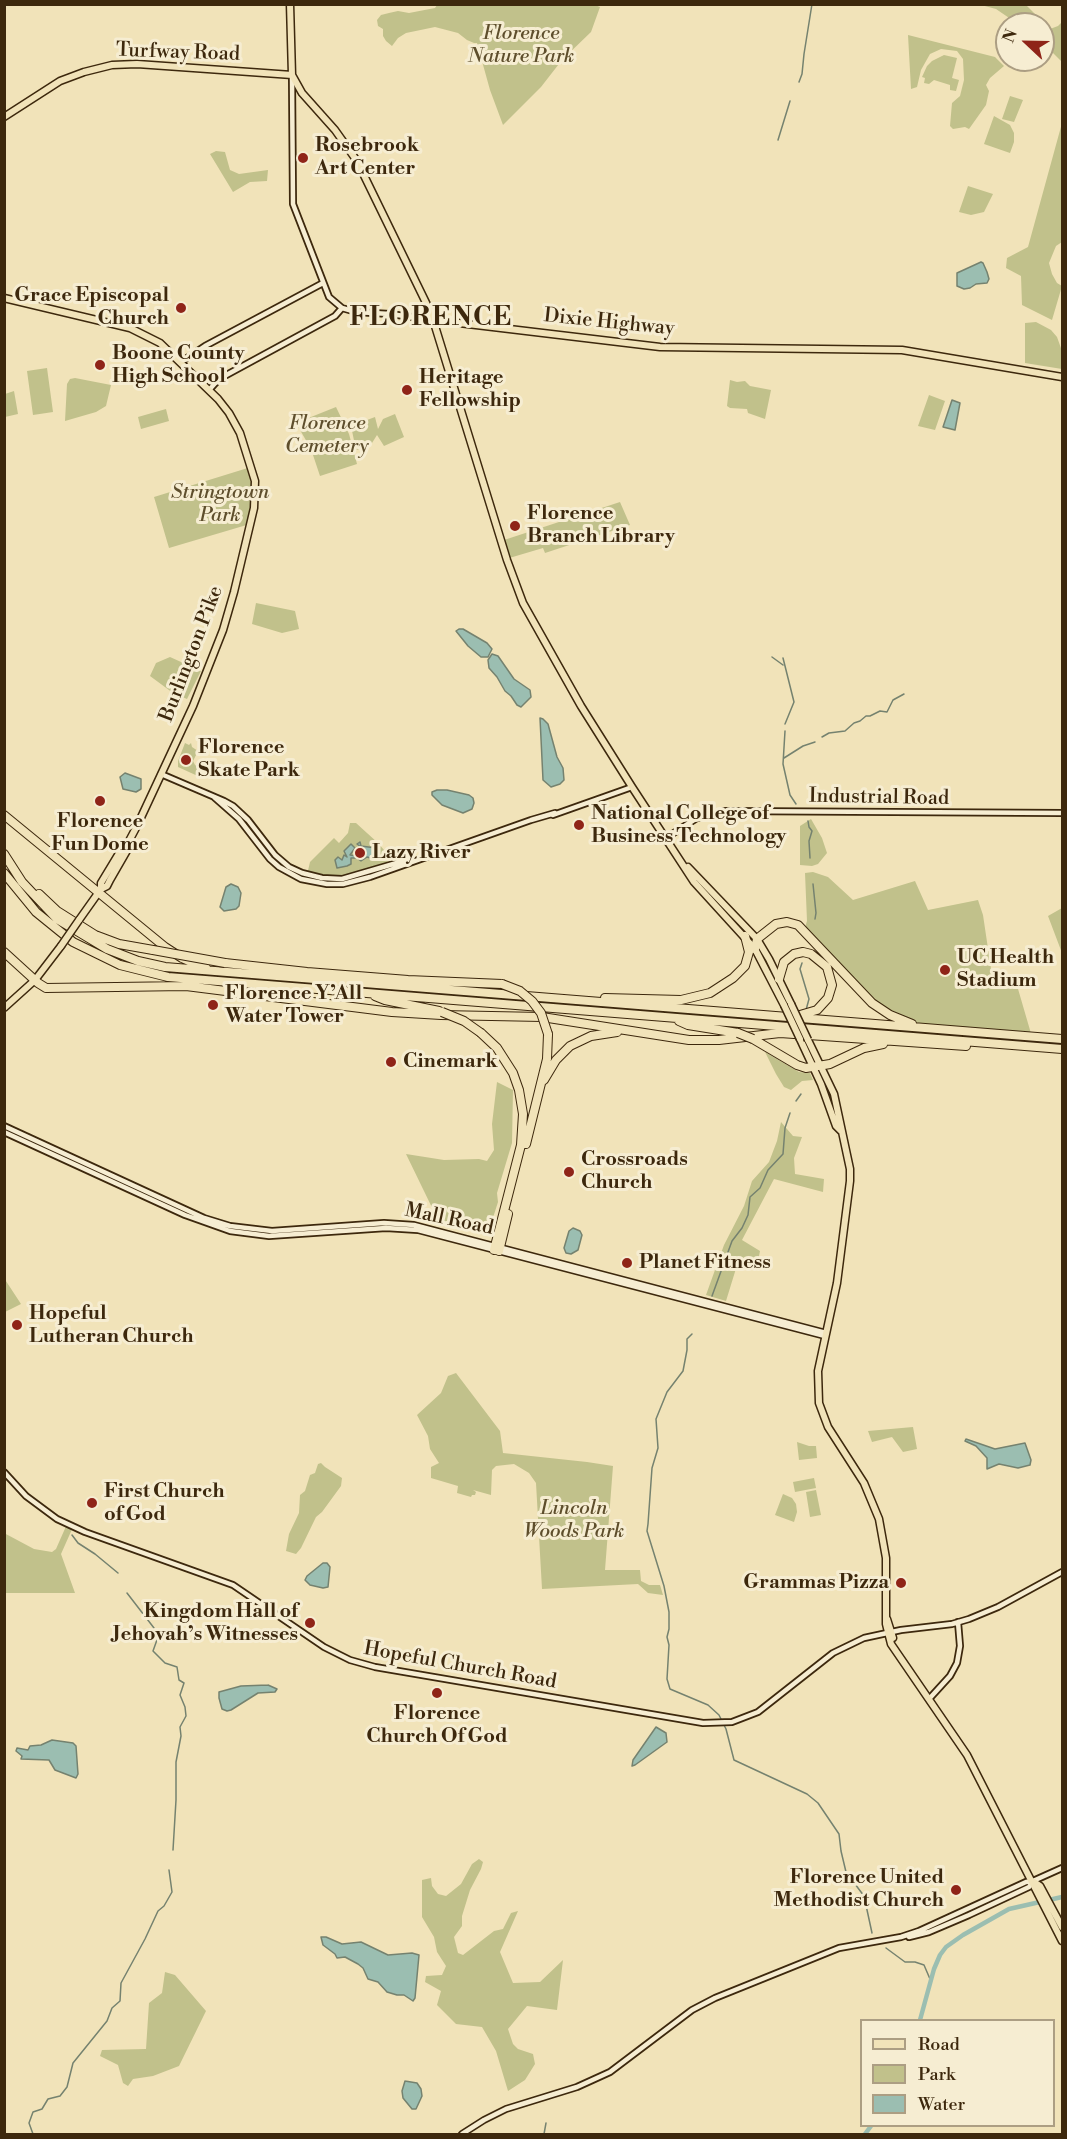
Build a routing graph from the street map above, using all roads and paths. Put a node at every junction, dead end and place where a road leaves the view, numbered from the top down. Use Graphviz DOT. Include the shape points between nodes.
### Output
graph roads {
  1 [pos="290,4"];
  2 [pos="292,75"];
  3 [pos="4,117"];
  4 [pos="323,284"];
  5 [pos="4,298"];
  6 [pos="342,308"];
  7 [pos="434,320"];
  8 [pos="182,362"];
  9 [pos="1062,377"];
  10 [pos="209,390"];
  11 [pos="161,774"];
  12 [pos="632,788"];
  13 [pos="1062,813"];
  14 [pos="4,815"];
  15 [pos="666,838"];
  16 [pos="4,854"];
  17 [pos="9,862"];
  18 [pos="684,864"];
  19 [pos="4,873"];
  20 [pos="100,891"];
  21 [pos="745,936"];
  22 [pos="756,939"];
  23 [pos="755,949"];
  24 [pos="4,952"];
  25 [pos="215,972"];
  26 [pos="779,979"];
  27 [pos="35,980"];
  28 [pos="368,993"];
  29 [pos="572,1000"];
  30 [pos="787,1004"];
  31 [pos="4,1008"];
  32 [pos="790,1017"];
  33 [pos="672,1018"];
  34 [pos="928,1028"];
  35 [pos="661,1036"];
  36 [pos="1062,1039"];
  37 [pos="922,1043"];
  38 [pos="1061,1049"];
  39 [pos="817,1066"];
  40 [pos="538,1092"];
  41 [pos="4,1126"];
  42 [pos="4,1132"];
  43 [pos="497,1248"];
  44 [pos="825,1334"];
  45 [pos="4,1473"];
  46 [pos="1062,1572"];
  47 [pos="958,1622"];
  48 [pos="890,1634"];
  49 [pos="929,1699"];
  50 [pos="1062,1868"];
  51 [pos="1033,1881"];
  52 [pos="1047,1905"];
  53 [pos="1053,1924"];
  54 [pos="1062,1927"];
  55 [pos="1062,1931"];
  56 [pos="1062,1941"];
  57 [pos="462,2134"];
  1 -- 2 [label="main road"];
  2 -- 3 [label="main road, Turfway Road" via="112,65 60,81"];
  2 -- 4 [label="main road" via="295,212"];
  2 -- 7 [label="main road" via="357,161"];
  4 -- 6 [label="main road" via="329,297"];
  4 -- 8 [label="main road"];
  5 -- 8 [label="main road, Burlington Pike" via="130,327 155,339"];
  6 -- 7 [label="main road"];
  6 -- 10 [label="main road" via="335,316 219,380"];
  7 -- 9 [label="main road, Dixie Highway" via="669,348 902,350"];
  7 -- 12 [label="main road" via="518,591 575,696"];
  8 -- 10 [label="main road, Burlington Pike"];
  10 -- 11 [label="main road, Burlington Pike" via="240,433 253,472 255,501 226,620"];
  11 -- 12 [label="main road" via="214,797 287,871 309,881 343,884"];
  11 -- 20 [label="main road, Burlington Pike" via="129,847 107,886"];
  12 -- 15 [label="main road"];
  13 -- 15 [label="main road, Industrial Road" via="726,811 697,818"];
  14 -- 20 [label="highway"];
  15 -- 18 [label="main road"];
  16 -- 17 [label="highway"];
  17 -- 25 [label="highway" via="50,913 96,944 155,965"];
  17 -- 40 [label="highway, bridge" via="48,903 111,942 225,963 408,980 502,984 520,991 541,1013 548,1034 548,1054"];
  18 -- 21 [label="main road" via="701,890"];
  18 -- 22 [label="main road"];
  19 -- 28 [label="highway" via="52,926 89,951 120,965 168,977"];
  20 -- 25 [label="highway" via="176,955"];
  20 -- 27 [label="main road, Burlington Pike, bridge"];
  21 -- 23 [label="main road"];
  21 -- 29 [label="highway" via="749,952 745,966 704,995 676,1000"];
  22 -- 23 [label="highway"];
  22 -- 26 [label="main road"];
  22 -- 34 [label="highway" via="778,923 798,925 876,1006 899,1020"];
  23 -- 30 [label="main road"];
  24 -- 27 [label="highway"];
  25 -- 29 [label="highway"];
  26 -- 30 [label="main road"];
  26 -- 32 [label="highway" via="786,960 803,952 820,959 830,975 831,989 824,1005"];
  27 -- 31 [label="main road, Burlington Pike"];
  27 -- 35 [label="highway" via="46,988 175,985 392,1012 542,1017"];
  28 -- 33 [label="highway"];
  28 -- 43 [label="highway, bridge" via="464,1021 497,1048 513,1073 523,1114 521,1144"];
  29 -- 32 [label="highway"];
  30 -- 39 [label="main road, bridge" via="808,1040"];
  30 -- 39 [label="main road, bridge" via="800,1039"];
  32 -- 34 [label="highway"];
  33 -- 38 [label="highway"];
  33 -- 39 [label="highway, bridge" via="688,1025 738,1033 797,1065"];
  34 -- 36 [label="highway"];
  35 -- 37 [label="highway" via="713,1041 791,1034"];
  35 -- 40 [label="highway" via="614,1032 583,1039 562,1053"];
  37 -- 38 [label="highway"];
  37 -- 39 [label="highway" via="871,1046"];
  39 -- 44 [label="main road" via="841,1131 850,1169 837,1281"];
  40 -- 43 [label="highway"];
  41 -- 43 [label="main road, Mall Road" via="230,1227 272,1231 393,1223"];
  42 -- 43 [label="main road, Mall Road" via="187,1216 230,1231 268,1236 395,1228"];
  43 -- 44 [label="main road, Mall Road"];
  44 -- 48 [label="main road" via="818,1376 819,1403 828,1427 869,1493 879,1519 886,1558"];
  45 -- 48 [label="main road, Hopeful Church Road" via="35,1504 63,1522 229,1583 324,1647 350,1660 386,1669 718,1724 748,1717 766,1707 847,1645"];
  46 -- 47 [label="main road, Hopeful Church Road" via="991,1610"];
  47 -- 48 [label="main road, Hopeful Church Road"];
  47 -- 49 [label="main road" via="957,1663"];
  48 -- 49 [label="main road"];
  49 -- 51 [label="main road" via="967,1755"];
  50 -- 51 [label="main road"];
  51 -- 52 [label="main road"];
  51 -- 57 [label="main road" via="927,1928 839,1948 710,2000 610,2072 577,2087 506,2109"];
  52 -- 53 [label="main road"];
  52 -- 54 [label="main road"];
  53 -- 55 [label="main road"];
  53 -- 56 [label="main road"];
}
